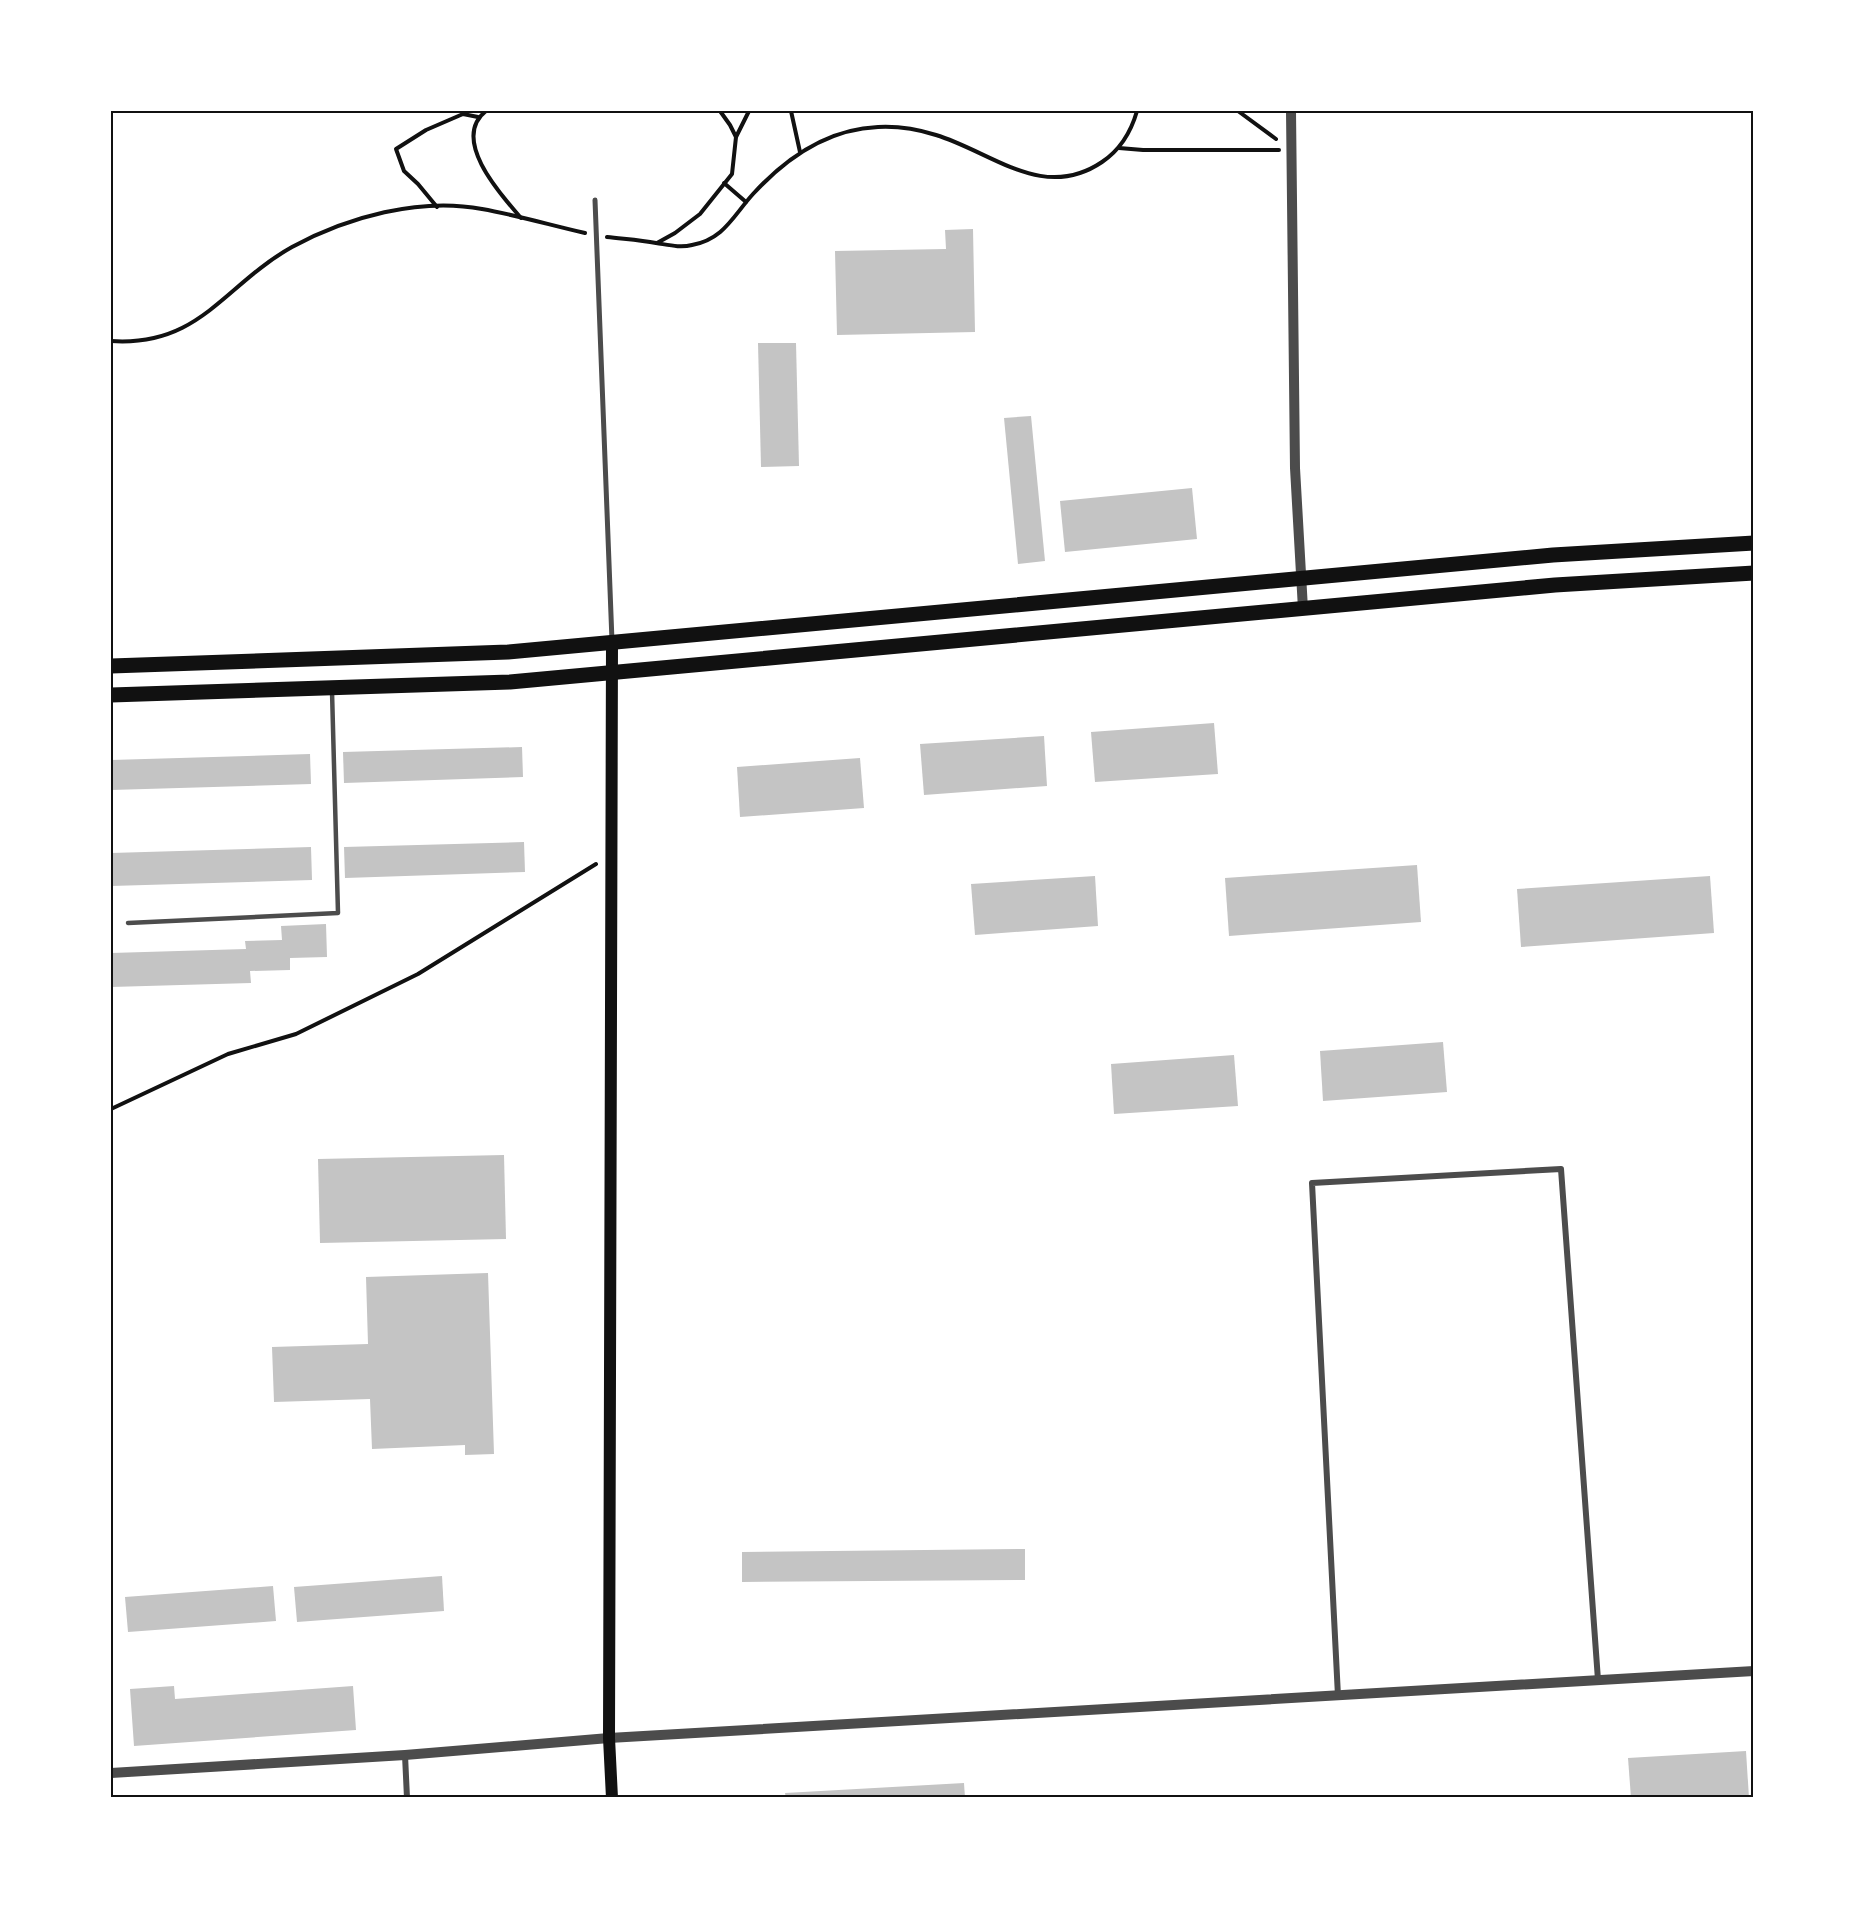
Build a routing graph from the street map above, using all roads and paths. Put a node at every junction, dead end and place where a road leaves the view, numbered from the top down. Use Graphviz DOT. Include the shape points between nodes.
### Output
graph roads {
  1 [pos="486,111"];
  2 [pos="720,111"];
  3 [pos="749,111"];
  4 [pos="791,111"];
  5 [pos="1137,111"];
  6 [pos="1238,111"];
  7 [pos="1291,111"];
  8 [pos="478,117"];
  9 [pos="736,137"];
  10 [pos="1119,148"];
  11 [pos="1292,150"];
  12 [pos="800,152"];
  13 [pos="724,183"];
  14 [pos="595,200"];
  15 [pos="746,202"];
  16 [pos="437,207"];
  17 [pos="522,218"];
  18 [pos="596,236"];
  19 [pos="657,243"];
  20 [pos="111,340"];
  21 [pos="1754,543"];
  22 [pos="1754,573"];
  23 [pos="1300,579"];
  24 [pos="1303,609"];
  25 [pos="612,643"];
  26 [pos="111,666"];
  27 [pos="612,674"];
  28 [pos="332,688"];
  29 [pos="111,695"];
  30 [pos="612,854"];
  31 [pos="128,923"];
  32 [pos="111,1109"];
  33 [pos="1754,1671"];
  34 [pos="1598,1681"];
  35 [pos="1338,1696"];
  36 [pos="609,1738"];
  37 [pos="405,1755"];
  38 [pos="111,1773"];
  39 [pos="407,1798"];
  40 [pos="612,1798"];
  1 -- 8 [label="path"];
  2 -- 9 [label="path"];
  3 -- 9 [label="path"];
  4 -- 12 [label="path"];
  5 -- 10 [label="path"];
  6 -- 11 [label="path"];
  7 -- 11 [label="street"];
  8 -- 16 [label="path" via="463,114 426,129 396,148 404,171"];
  8 -- 17 [label="path" via="473,134 483,168 501,196"];
  9 -- 13 [label="path" via="732,174"];
  10 -- 11 [label="path"];
  10 -- 12 [label="path" via="1095,167 1051,178 1021,172 938,135 897,127 836,135"];
  11 -- 23 [label="street"];
  12 -- 15 [label="path"];
  13 -- 15 [label="path"];
  13 -- 19 [label="path" via="700,214"];
  14 -- 18 [label="street"];
  15 -- 19 [label="path" via="715,237 686,246"];
  16 -- 17 [label="path" via="480,208"];
  16 -- 20 [label="path" via="372,215 317,234 267,263 190,325 152,339"];
  17 -- 18 [label="path"];
  18 -- 19 [label="path"];
  18 -- 25 [label="street"];
  21 -- 23 [label="main road" via="1552,555"];
  22 -- 24 [label="main road" via="1555,585"];
  23 -- 24 [label="street"];
  23 -- 25 [label="main road"];
  24 -- 27 [label="main road"];
  25 -- 26 [label="main road" via="508,652"];
  25 -- 27 [label="main road"];
  27 -- 28 [label="main road"];
  27 -- 30 [label="main road"];
  28 -- 29 [label="main road"];
  28 -- 31 [label="lane" via="338,914"];
  30 -- 32 [label="path" via="418,974 296,1034 228,1054"];
  30 -- 36 [label="main road"];
  33 -- 34 [label="street"];
  34 -- 35 [label="street"];
  34 -- 35 [label="street" via="1561,1169 1312,1183"];
  35 -- 36 [label="street"];
  36 -- 37 [label="street"];
  36 -- 40 [label="main road"];
  37 -- 38 [label="street"];
  37 -- 39 [label="street"];
}
